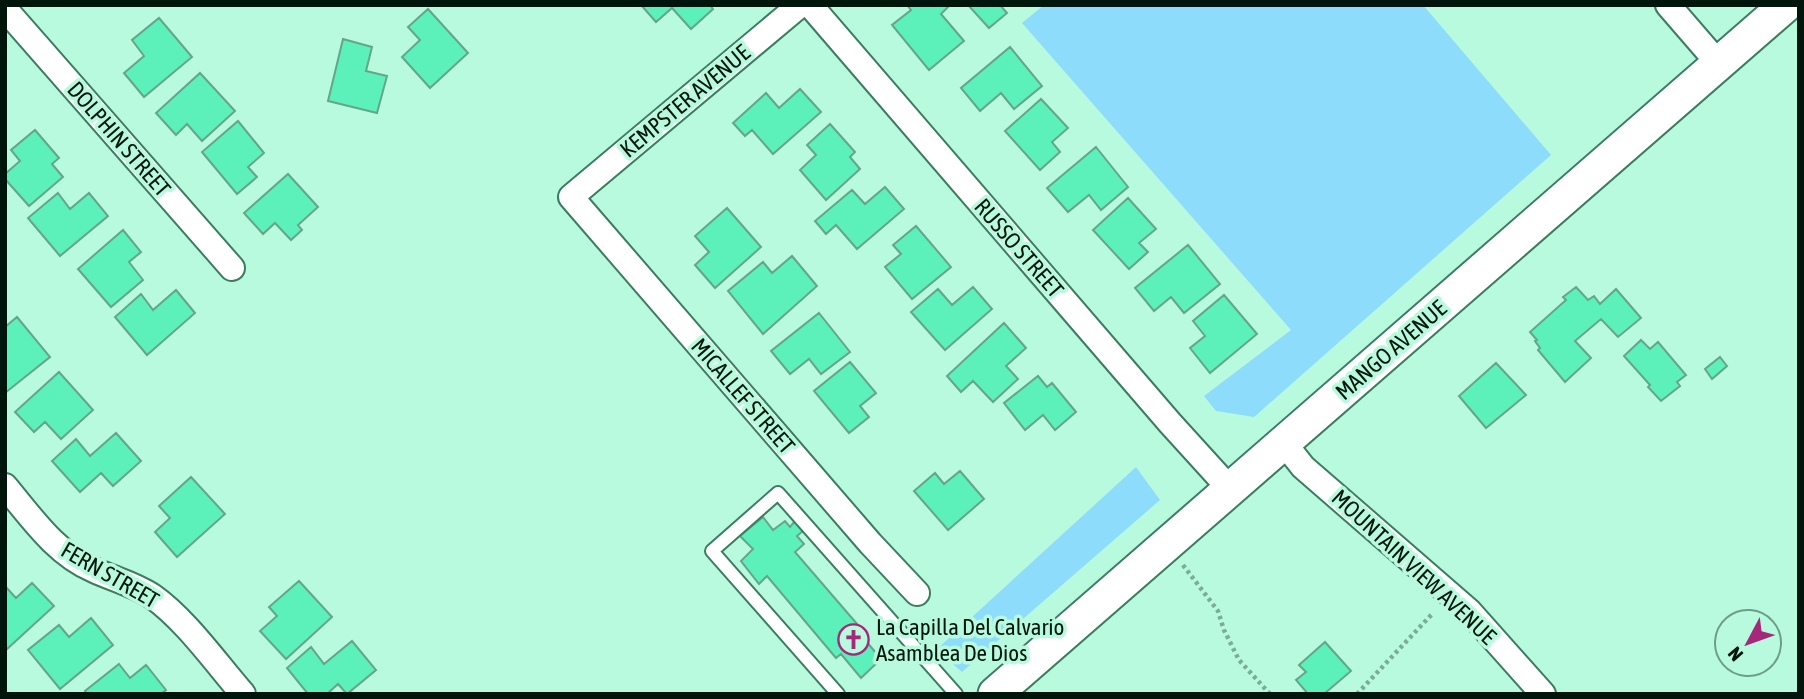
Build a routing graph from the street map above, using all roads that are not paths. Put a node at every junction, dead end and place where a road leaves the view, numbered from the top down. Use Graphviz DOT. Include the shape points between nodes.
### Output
graph roads {
  1 [pos="800,5"];
  2 [pos="810,5"];
  3 [pos="1668,5"];
  4 [pos="1786,5"];
  5 [pos="5,9"];
  6 [pos="1719,64"];
  7 [pos="571,197"];
  8 [pos="232,268"];
  9 [pos="1283,443"];
  10 [pos="5,486"];
  11 [pos="1230,489"];
  12 [pos="917,593"];
  13 [pos="243,694"];
  14 [pos="838,694"];
  15 [pos="956,694"];
  16 [pos="995,694"];
  17 [pos="1543,694"];
  1 -- 7 [label="street, KEMPSTER AVENUE"];
  2 -- 11 [label="street, RUSSO STREET"];
  3 -- 6 [label="street"];
  4 -- 6 [label="street, MANGO AVENUE"];
  5 -- 8 [label="street, DOLPHIN STREET"];
  6 -- 9 [label="street, MANGO AVENUE"];
  7 -- 12 [label="street, MICALLEF STREET"];
  9 -- 11 [label="street, MANGO AVENUE"];
  9 -- 17 [label="street, MOUNTAIN VIEW AVENUE" via="1304,467 1469,611"];
  10 -- 13 [label="street, FERN STREET" via="54,544 93,570 151,596 175,615"];
  11 -- 16 [label="street, MANGO AVENUE"];
  14 -- 15 [label="lane" via="712,551 778,493"];
}
